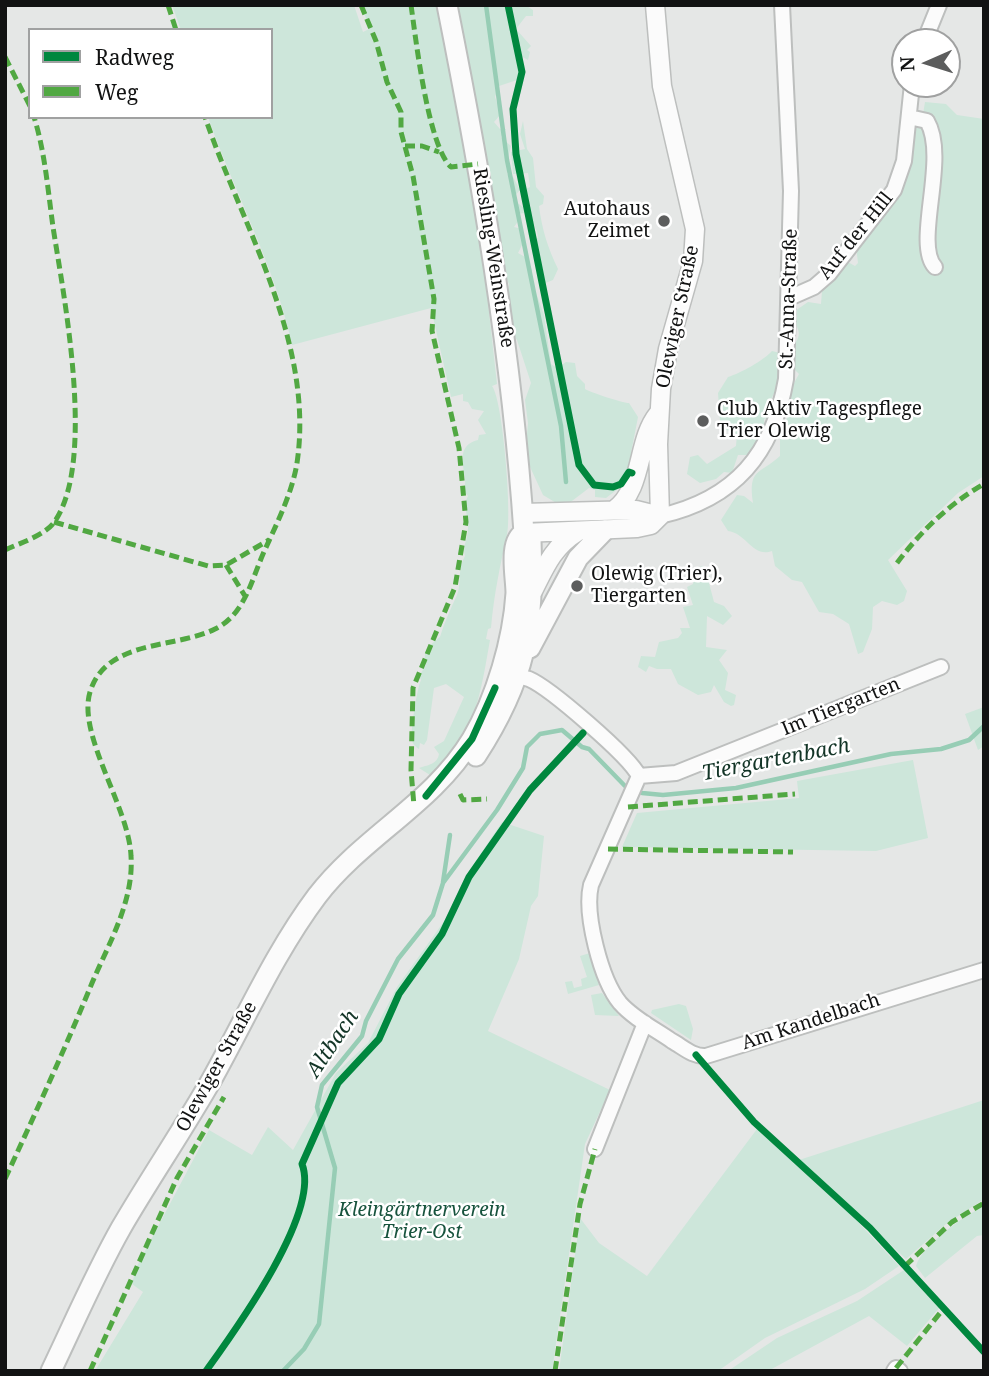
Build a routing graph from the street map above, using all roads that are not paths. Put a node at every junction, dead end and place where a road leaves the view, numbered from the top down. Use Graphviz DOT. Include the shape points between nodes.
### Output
graph roads {
  1 [pos="447,5"];
  2 [pos="655,5"];
  3 [pos="782,5"];
  4 [pos="939,5"];
  5 [pos="930,28"];
  6 [pos="911,98"];
  7 [pos="909,117"];
  8 [pos="935,267"];
  9 [pos="789,298"];
  10 [pos="658,414"];
  11 [pos="614,510"];
  12 [pos="523,513"];
  13 [pos="660,516"];
  14 [pos="605,530"];
  15 [pos="577,532"];
  16 [pos="524,533"];
  17 [pos="533,591"];
  18 [pos="521,667"];
  19 [pos="941,667"];
  20 [pos="495,688"];
  21 [pos="636,786"];
  22 [pos="426,796"];
  23 [pos="984,970"];
  24 [pos="645,1023"];
  25 [pos="595,1149"];
  26 [pos="51,1371"];
  27 [pos="894,1371"];
  28 [pos="900,1371"];
  1 -- 12 [label="main road, Riesling-Weinstraße" via="506,334"];
  2 -- 10 [label="street, Olewiger Straße" via="662,86 695,229"];
  3 -- 9 [label="street, St.-Anna-Straße" via="791,191"];
  4 -- 5 [label="street"];
  6 -- 7 [label="street, Auf der Hill"];
  7 -- 8 [label="street" via="927,121 933,143 927,251"];
  7 -- 9 [label="street, Auf der Hill" via="901,175 882,208 829,274"];
  9 -- 13 [label="street, St.-Anna-Straße" via="786,379 766,443 728,487 702,504"];
  10 -- 11 [label="street" via="649,426 632,484"];
  10 -- 13 [label="street, Olewiger Straße"];
  11 -- 12 [label="street"];
  11 -- 13 [label="street"];
  12 -- 16 [label="main road, Olewiger Straße"];
  13 -- 14 [label="street, St.-Anna-Straße" via="645,527"];
  14 -- 15 [label="street, St.-Anna-Straße"];
  14 -- 18 [label="main road" via="579,558"];
  15 -- 16 [label="street, St.-Anna-Straße"];
  15 -- 17 [label="street" via="551,554"];
  16 -- 17 [label="main road, Olewiger Straße" via="531,539"];
  16 -- 20 [label="main road, Olewiger Straße" via="516,543 514,608"];
  17 -- 18 [label="main road, Olewiger Straße"];
  18 -- 20 [label="street"];
  18 -- 21 [label="street" via="626,761"];
  18 -- 22 [label="main road, Olewiger Straße" via="493,729 471,763 447,785"];
  19 -- 21 [label="street, Im Tiergarten"];
  20 -- 22 [label="main road, Olewiger Straße" via="471,739"];
  21 -- 24 [label="street, Am Kandelbach" via="591,885 588,904 610,987"];
  22 -- 26 [label="main road, Olewiger Straße" via="351,858 300,922 121,1229"];
  23 -- 24 [label="street, Am Kandelbach" via="706,1056 696,1055"];
  24 -- 25 [label="street"];
  27 -- 28 [label="street"];
}
